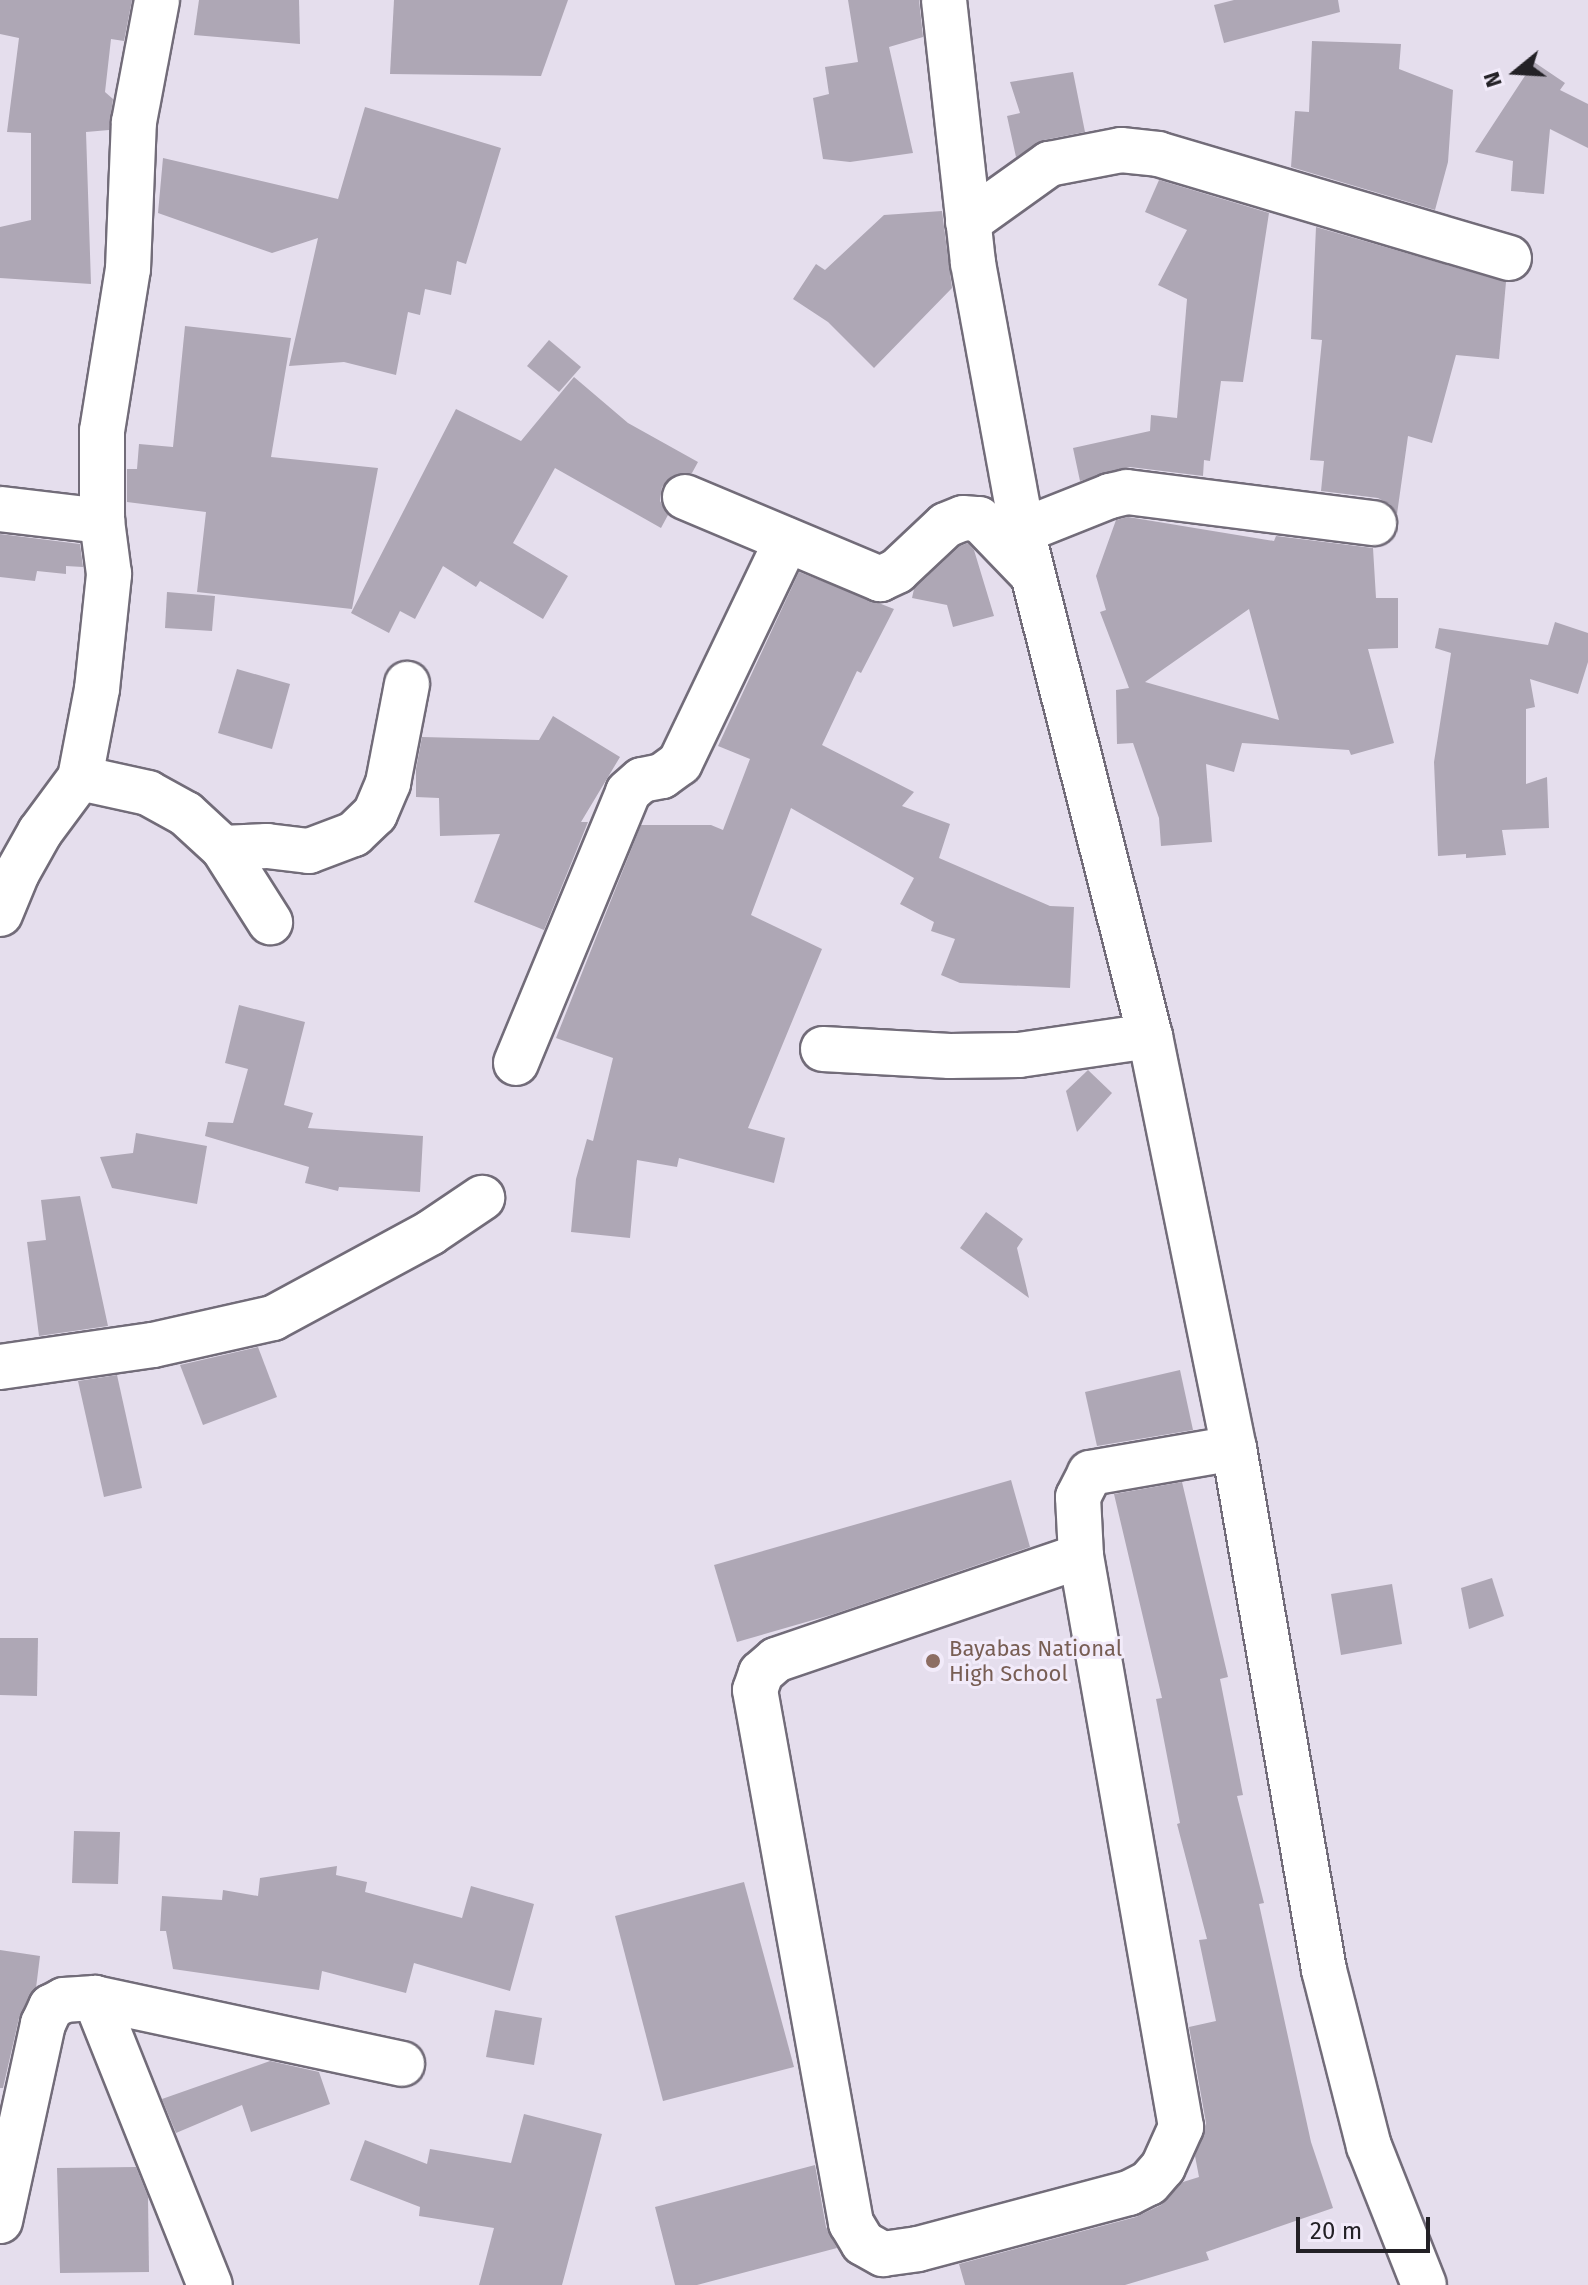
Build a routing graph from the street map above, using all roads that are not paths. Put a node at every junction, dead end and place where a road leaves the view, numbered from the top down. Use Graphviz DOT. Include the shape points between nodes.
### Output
graph roads {
  1 [pos="157,0"];
  2 [pos="944,0"];
  3 [pos="968,222"];
  4 [pos="1509,258"];
  5 [pos="685,497"];
  6 [pos="0,509"];
  7 [pos="102,521"];
  8 [pos="1374,523"];
  9 [pos="1022,531"];
  10 [pos="787,540"];
  11 [pos="1031,573"];
  12 [pos="407,684"];
  13 [pos="80,778"];
  14 [pos="223,848"];
  15 [pos="0,914"];
  16 [pos="270,922"];
  17 [pos="1150,1036"];
  18 [pos="823,1049"];
  19 [pos="516,1063"];
  20 [pos="482,1198"];
  21 [pos="0,1367"];
  22 [pos="1234,1448"];
  23 [pos="1081,1556"];
  24 [pos="95,1998"];
  25 [pos="402,2064"];
  26 [pos="0,2221"];
  27 [pos="210,2285"];
  28 [pos="1424,2285"];
  1 -- 7 [label="street" via="134,122 128,269 102,431"];
  2 -- 3 [label="street"];
  3 -- 4 [label="street" via="1049,164 1121,150 1158,154"];
  3 -- 9 [label="street"];
  5 -- 10 [label="street"];
  6 -- 7 [label="street"];
  7 -- 13 [label="street" via="109,574 97,689"];
  8 -- 9 [label="street" via="1127,492"];
  9 -- 11 [label="street"];
  10 -- 11 [label="street" via="880,579 897,571 946,525 979,519"];
  10 -- 19 [label="street" via="680,763 628,792"];
  11 -- 17 [label="street"];
  12 -- 14 [label="street" via="388,783 375,814 354,834 309,851"];
  13 -- 14 [label="street" via="133,789 173,805"];
  13 -- 15 [label="street" via="40,832"];
  14 -- 16 [label="street"];
  17 -- 18 [label="street" via="1019,1055"];
  17 -- 22 [label="street"];
  20 -- 21 [label="street" via="430,1233 273,1318 153,1345"];
  22 -- 23 [label="street" via="1090,1473 1078,1497"];
  22 -- 28 [label="street" via="1324,1970 1369,2146"];
  23 -- 23 [label="street" via="1181,2127 1163,2167 1149,2183 1129,2193 883,2254 863,2243 851,2223 755,1690 761,1673 776,1660"];
  24 -- 25 [label="street"];
  24 -- 26 [label="street" via="56,2003 43,2024"];
  24 -- 27 [label="street"];
}
